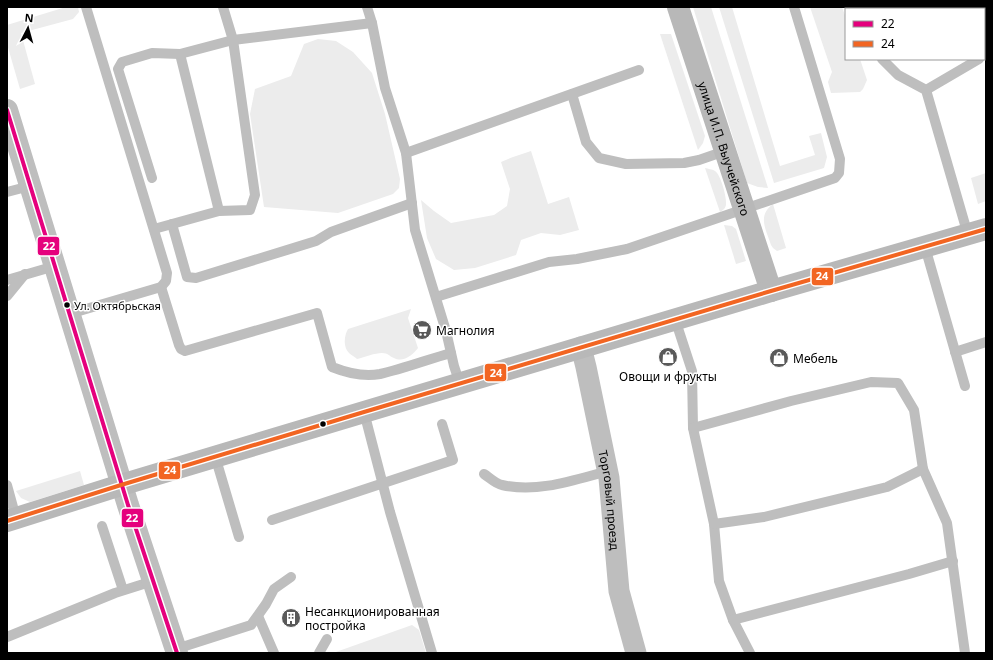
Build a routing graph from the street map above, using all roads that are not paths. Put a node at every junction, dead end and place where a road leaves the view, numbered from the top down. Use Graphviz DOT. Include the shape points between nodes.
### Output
graph roads {
  1 [pos="86,7"];
  2 [pos="224,7"];
  3 [pos="367,7"];
  4 [pos="678,7"];
  5 [pos="794,7"];
  6 [pos="372,23"];
  7 [pos="233,40"];
  8 [pos="180,54"];
  9 [pos="883,60"];
  10 [pos="977,60"];
  11 [pos="118,69"];
  12 [pos="639,70"];
  13 [pos="106,73"];
  14 [pos="926,90"];
  15 [pos="572,94"];
  16 [pos="7,110"];
  17 [pos="725,151"];
  18 [pos="406,153"];
  19 [pos="152,178"];
  20 [pos="30,186"];
  21 [pos="7,192"];
  22 [pos="412,203"];
  23 [pos="744,209"];
  24 [pos="219,211"];
  25 [pos="172,224"];
  26 [pos="154,229"];
  27 [pos="977,232"];
  28 [pos="925,247"];
  29 [pos="55,266"];
  30 [pos="26,274"];
  31 [pos="7,280"];
  32 [pos="161,287"];
  33 [pos="771,291"];
  34 [pos="7,296"];
  35 [pos="436,297"];
  36 [pos="69,314"];
  37 [pos="675,319"];
  38 [pos="986,342"];
  39 [pos="581,347"];
  40 [pos="955,352"];
  41 [pos="451,353"];
  42 [pos="460,384"];
  43 [pos="965,386"];
  44 [pos="364,412"];
  45 [pos="442,424"];
  46 [pos="694,428"];
  47 [pos="215,456"];
  48 [pos="924,469"];
  49 [pos="608,470"];
  50 [pos="484,474"];
  51 [pos="383,484"];
  52 [pos="7,485"];
  53 [pos="121,485"];
  54 [pos="12,520"];
  55 [pos="272,520"];
  56 [pos="714,524"];
  57 [pos="102,526"];
  58 [pos="239,537"];
  59 [pos="953,560"];
  60 [pos="291,577"];
  61 [pos="153,581"];
  62 [pos="123,590"];
  63 [pos="258,616"];
  64 [pos="733,620"];
  65 [pos="7,637"];
  66 [pos="327,639"];
  67 [pos="172,652"];
  68 [pos="274,653"];
  69 [pos="319,653"];
  70 [pos="432,653"];
  71 [pos="636,653"];
  72 [pos="750,653"];
  73 [pos="964,653"];
  1 -- 13 [label="lane"];
  2 -- 7 [label="lane"];
  3 -- 6 [label="lane"];
  4 -- 17 [label="main road, улица И.П. Выучейского"];
  5 -- 23 [label="lane" via="840,159 839,173 835,178 823,183"];
  6 -- 7 [label="lane"];
  6 -- 18 [label="lane" via="385,88"];
  7 -- 8 [label="lane"];
  7 -- 24 [label="lane" via="255,195 250,210"];
  8 -- 11 [label="lane" via="152,53 122,62"];
  8 -- 24 [label="lane"];
  9 -- 14 [label="lane" via="898,75"];
  10 -- 14 [label="lane"];
  11 -- 13 [label="lane"];
  11 -- 19 [label="lane"];
  12 -- 15 [label="lane"];
  13 -- 26 [label="lane"];
  14 -- 27 [label="lane"];
  15 -- 17 [label="lane" via="586,142 599,158 626,164 684,163"];
  15 -- 18 [label="lane"];
  16 -- 20 [label="street"];
  17 -- 23 [label="main road, улица И.П. Выучейского"];
  18 -- 22 [label="lane"];
  20 -- 21 [label="lane"];
  20 -- 29 [label="street"];
  22 -- 25 [label="lane" via="331,232 316,241 196,278 187,277"];
  22 -- 35 [label="lane" via="415,230"];
  23 -- 33 [label="main road, улица И.П. Выучейского"];
  23 -- 35 [label="lane" via="627,249 549,262"];
  24 -- 25 [label="lane"];
  25 -- 26 [label="lane"];
  26 -- 32 [label="lane" via="167,273 166,281"];
  27 -- 28 [label="main road"];
  28 -- 33 [label="main road"];
  28 -- 40 [label="lane"];
  29 -- 30 [label="lane"];
  29 -- 36 [label="street"];
  30 -- 31 [label="lane"];
  30 -- 34 [label="lane"];
  32 -- 36 [label="lane"];
  32 -- 41 [label="lane" via="179,345 184,351 317,313 332,367 343,372 380,374"];
  33 -- 37 [label="main road"];
  35 -- 41 [label="lane"];
  36 -- 53 [label="street"];
  37 -- 39 [label="main road"];
  37 -- 46 [label="lane" via="692,372"];
  38 -- 40 [label="lane"];
  39 -- 42 [label="main road"];
  39 -- 49 [label="street, Торговый проезд"];
  40 -- 43 [label="lane"];
  41 -- 42 [label="lane"];
  42 -- 44 [label="main road"];
  44 -- 47 [label="main road"];
  44 -- 51 [label="lane"];
  45 -- 51 [label="lane" via="453,460"];
  46 -- 48 [label="lane" via="871,382 898,383 914,410"];
  46 -- 56 [label="lane"];
  47 -- 53 [label="main road"];
  47 -- 58 [label="lane"];
  48 -- 56 [label="lane" via="887,487 764,517"];
  48 -- 59 [label="lane" via="947,523"];
  49 -- 50 [label="lane" via="536,488 501,485"];
  49 -- 71 [label="street, Торговый проезд" via="619,591"];
  51 -- 55 [label="lane"];
  51 -- 70 [label="lane"];
  52 -- 54 [label="lane"];
  53 -- 54 [label="main road"];
  53 -- 61 [label="street"];
  56 -- 64 [label="lane" via="719,581"];
  57 -- 62 [label="lane"];
  59 -- 64 [label="lane"];
  59 -- 73 [label="lane"];
  60 -- 63 [label="lane" via="274,589"];
  61 -- 62 [label="lane"];
  61 -- 67 [label="street"];
  62 -- 65 [label="lane"];
  63 -- 67 [label="lane" via="251,625"];
  63 -- 68 [label="lane"];
  64 -- 72 [label="lane"];
  66 -- 69 [label="lane"];
}
